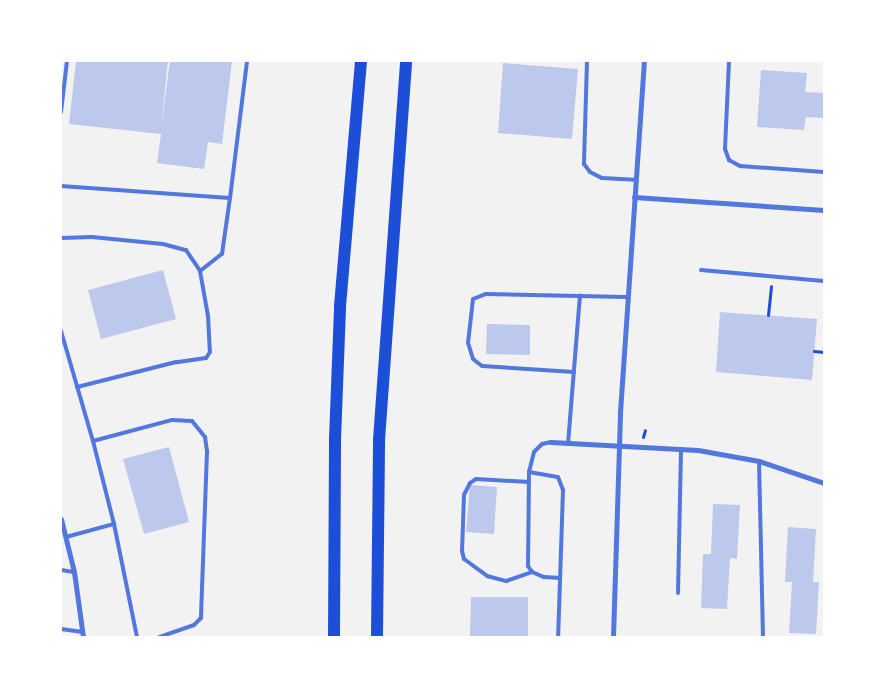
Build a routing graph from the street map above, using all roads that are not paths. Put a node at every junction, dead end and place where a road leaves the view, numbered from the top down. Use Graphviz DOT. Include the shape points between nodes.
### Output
graph roads {
  1 [pos="67,61"];
  2 [pos="247,61"];
  3 [pos="361,61"];
  4 [pos="406,61"];
  5 [pos="587,61"];
  6 [pos="644,61"];
  7 [pos="728,61"];
  8 [pos="61,112"];
  9 [pos="824,172"];
  10 [pos="635,180"];
  11 [pos="61,186"];
  12 [pos="634,197"];
  13 [pos="230,198"];
  14 [pos="824,210"];
  15 [pos="61,238"];
  16 [pos="701,270"];
  17 [pos="200,271"];
  18 [pos="824,281"];
  19 [pos="580,295"];
  20 [pos="626,297"];
  21 [pos="61,331"];
  22 [pos="574,372"];
  23 [pos="77,387"];
  24 [pos="93,441"];
  25 [pos="551,442"];
  26 [pos="568,444"];
  27 [pos="619,447"];
  28 [pos="681,449"];
  29 [pos="759,461"];
  30 [pos="529,472"];
  31 [pos="529,482"];
  32 [pos="824,483"];
  33 [pos="61,519"];
  34 [pos="114,524"];
  35 [pos="62,527"];
  36 [pos="66,537"];
  37 [pos="61,570"];
  38 [pos="74,572"];
  39 [pos="532,572"];
  40 [pos="560,578"];
  41 [pos="678,593"];
  42 [pos="61,629"];
  43 [pos="83,635"];
  44 [pos="137,637"];
  45 [pos="159,637"];
  46 [pos="334,637"];
  47 [pos="377,637"];
  48 [pos="558,637"];
  49 [pos="613,637"];
  50 [pos="763,637"];
  1 -- 8 [label="lane"];
  2 -- 13 [label="lane"];
  3 -- 46 [label="main road" via="340,306 335,439"];
  4 -- 47 [label="main road" via="379,440"];
  5 -- 10 [label="lane" via="584,164 590,172 602,178"];
  6 -- 10 [label="street"];
  7 -- 9 [label="lane" via="725,149 729,160 740,166"];
  10 -- 12 [label="street"];
  11 -- 13 [label="lane"];
  12 -- 14 [label="street"];
  12 -- 20 [label="street"];
  13 -- 17 [label="lane" via="222,254"];
  15 -- 17 [label="lane" via="92,236 163,244 186,250"];
  16 -- 18 [label="lane"];
  17 -- 23 [label="lane" via="208,316 210,352 206,358 176,362"];
  19 -- 20 [label="lane"];
  19 -- 22 [label="lane"];
  19 -- 22 [label="lane" via="486,294 473,299 468,343 473,359 482,366"];
  20 -- 27 [label="street"];
  21 -- 23 [label="lane"];
  22 -- 26 [label="lane"];
  23 -- 24 [label="lane"];
  24 -- 34 [label="lane"];
  24 -- 45 [label="lane" via="172,420 192,421 205,437 201,618 194,625"];
  25 -- 26 [label="street"];
  25 -- 30 [label="lane" via="542,444 534,452"];
  26 -- 27 [label="street"];
  27 -- 28 [label="street"];
  27 -- 49 [label="street"];
  28 -- 29 [label="street"];
  28 -- 41 [label="lane"];
  29 -- 32 [label="street"];
  29 -- 50 [label="lane"];
  30 -- 31 [label="lane"];
  30 -- 40 [label="lane" via="558,477 563,490"];
  31 -- 39 [label="lane" via="527,553"];
  31 -- 39 [label="lane" via="476,479 470,483 464,494 462,551 464,559 487,576 506,580"];
  33 -- 35 [label="street"];
  34 -- 36 [label="lane"];
  34 -- 44 [label="lane"];
  35 -- 36 [label="street"];
  36 -- 38 [label="street"];
  37 -- 38 [label="lane"];
  38 -- 43 [label="street"];
  39 -- 40 [label="lane"];
  40 -- 48 [label="lane"];
  42 -- 43 [label="lane"];
}
